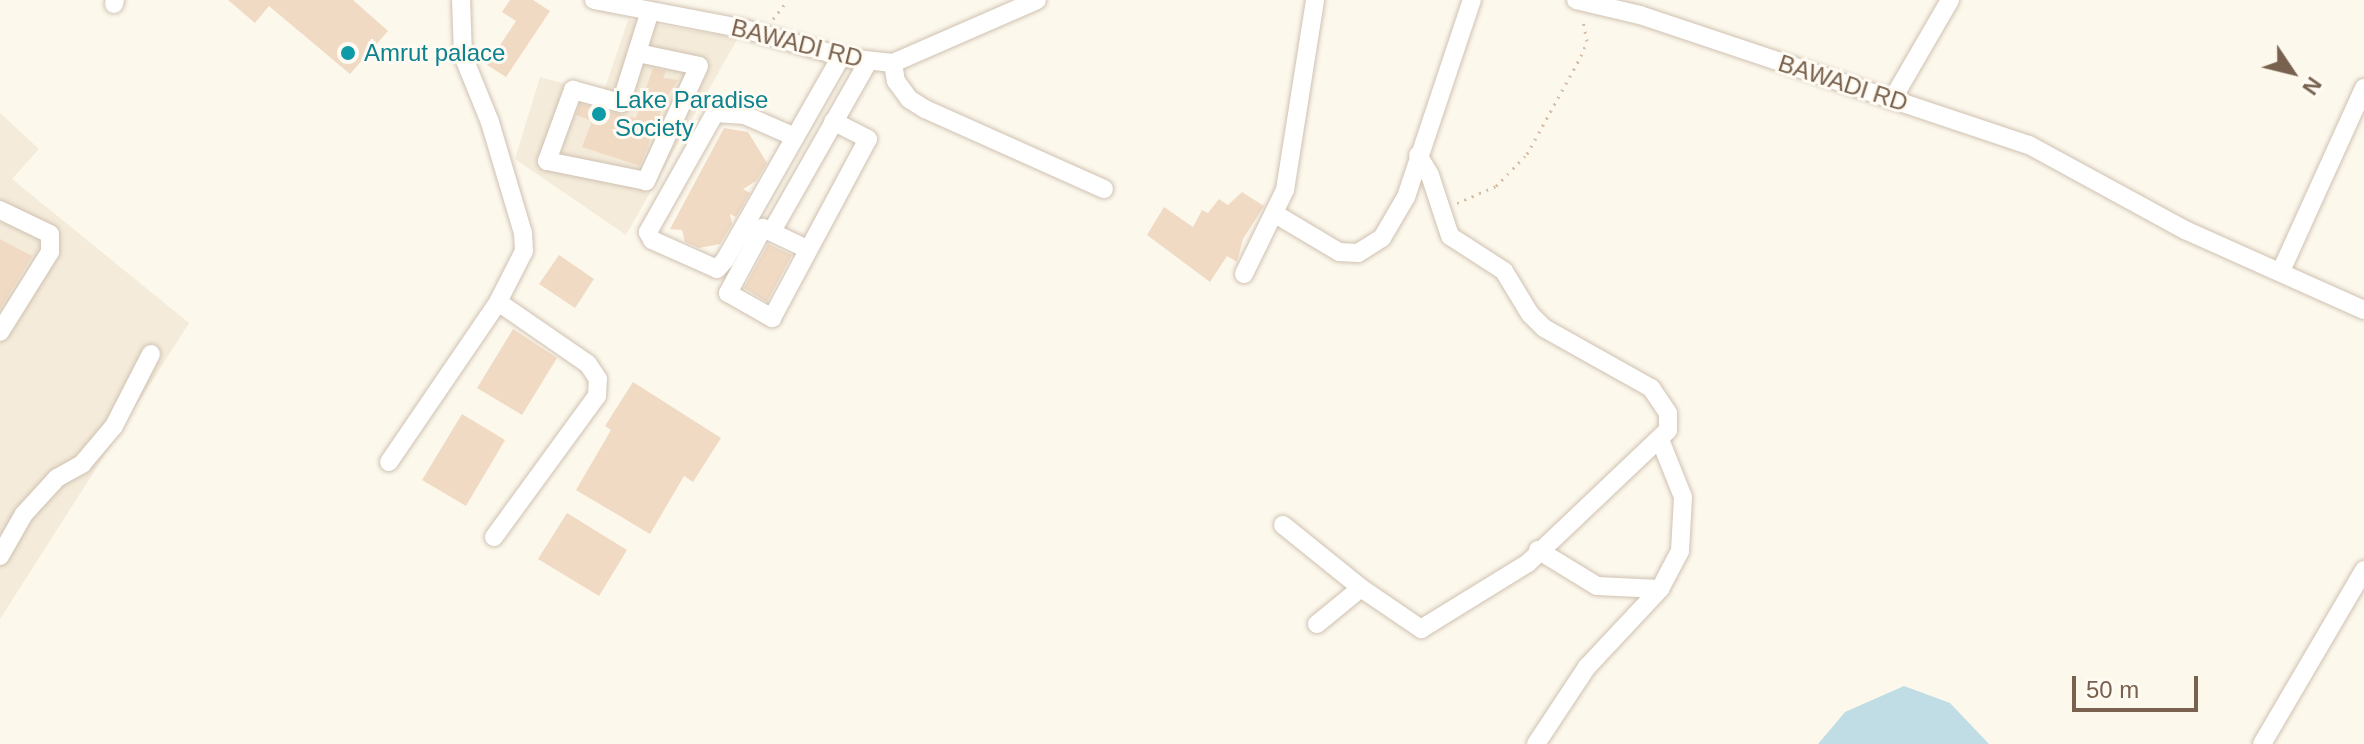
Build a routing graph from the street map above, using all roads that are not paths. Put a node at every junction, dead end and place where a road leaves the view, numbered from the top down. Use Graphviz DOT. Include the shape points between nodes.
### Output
graph roads {
  1 [pos="461,0"];
  2 [pos="594,0"];
  3 [pos="1037,0"];
  4 [pos="1315,0"];
  5 [pos="1472,0"];
  6 [pos="1950,0"];
  7 [pos="1588,1"];
  8 [pos="650,11"];
  9 [pos="638,53"];
  10 [pos="841,57"];
  11 [pos="868,62"];
  12 [pos="893,63"];
  13 [pos="2364,88"];
  14 [pos="1892,100"];
  15 [pos="833,121"];
  16 [pos="795,137"];
  17 [pos="1418,155"];
  18 [pos="1104,189"];
  19 [pos="0,210"];
  20 [pos="1277,215"];
  21 [pos="772,231"];
  22 [pos="805,248"];
  23 [pos="2281,271"];
  24 [pos="1244,274"];
  25 [pos="498,302"];
  26 [pos="2364,310"];
  27 [pos="0,332"];
  28 [pos="151,354"];
  29 [pos="1661,442"];
  30 [pos="389,462"];
  31 [pos="1283,525"];
  32 [pos="494,537"];
  33 [pos="1539,551"];
  34 [pos="0,556"];
  35 [pos="2364,570"];
  36 [pos="1361,588"];
  37 [pos="1660,589"];
  38 [pos="1317,624"];
  39 [pos="1536,744"];
  40 [pos="2262,744"];
  1 -- 25 [label="street" via="463,56 523,233 524,251"];
  2 -- 8 [label="street, BAWADI RD"];
  3 -- 12 [label="street, BAWADI RD"];
  4 -- 20 [label="street" via="1300,118"];
  5 -- 17 [label="street"];
  6 -- 14 [label="street"];
  7 -- 14 [label="street, BAWADI RD"];
  8 -- 9 [label="street"];
  8 -- 10 [label="street, BAWADI RD"];
  9 -- 9 [label="street" via="621,103 573,90 547,161 646,181 699,66"];
  10 -- 11 [label="street, BAWADI RD"];
  10 -- 16 [label="street"];
  11 -- 12 [label="street, BAWADI RD"];
  11 -- 15 [label="street"];
  12 -- 18 [label="street" via="896,81 925,109"];
  13 -- 23 [label="street"];
  14 -- 23 [label="street, BAWADI RD" via="2029,145 2102,189"];
  15 -- 21 [label="street"];
  15 -- 22 [label="street" via="868,139"];
  16 -- 16 [label="street" via="717,269 652,240 648,232 715,113 745,115"];
  17 -- 20 [label="street" via="1396,220 1382,238 1358,253 1339,252"];
  17 -- 29 [label="street" via="1450,236 1504,271 1544,328 1662,399 1668,430"];
  19 -- 27 [label="street" via="50,234 50,252"];
  20 -- 24 [label="street"];
  21 -- 22 [label="street"];
  21 -- 22 [label="street" via="763,228 728,293 772,318 811,252"];
  23 -- 26 [label="street, BAWADI RD"];
  25 -- 30 [label="street"];
  25 -- 32 [label="street" via="588,364 598,379 597,396"];
  28 -- 34 [label="street" via="114,426 82,464 57,478 24,514"];
  29 -- 33 [label="street"];
  29 -- 37 [label="street" via="1683,497 1685,521 1680,551"];
  31 -- 36 [label="street"];
  33 -- 36 [label="street" via="1421,629"];
  33 -- 37 [label="street" via="1597,586"];
  35 -- 40 [label="street"];
  36 -- 38 [label="street"];
  37 -- 39 [label="street" via="1587,667"];
}
